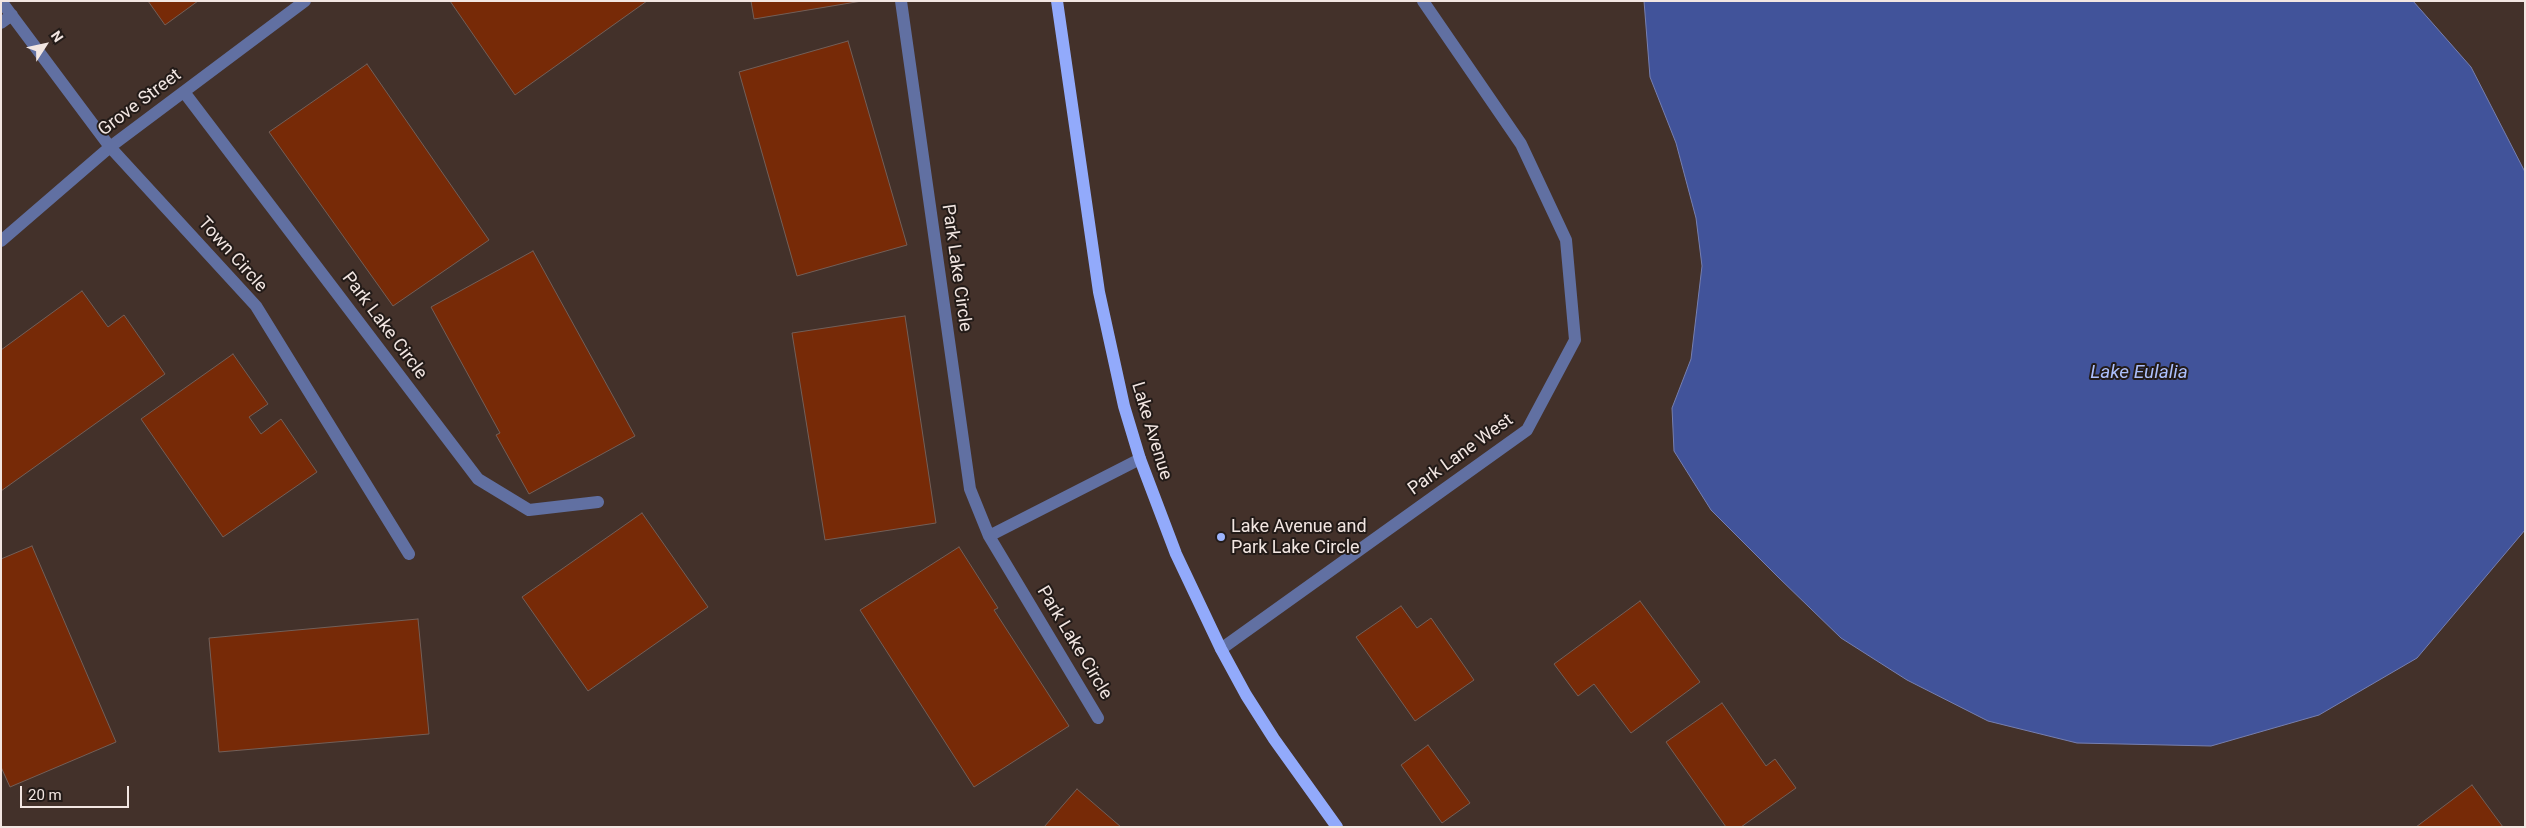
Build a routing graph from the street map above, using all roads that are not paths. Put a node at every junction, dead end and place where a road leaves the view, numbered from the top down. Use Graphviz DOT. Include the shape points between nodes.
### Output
graph roads {
  1 [pos="1,1"];
  2 [pos="306,1"];
  3 [pos="902,1"];
  4 [pos="1058,1"];
  5 [pos="1423,1"];
  6 [pos="6,19"];
  7 [pos="184,92"];
  8 [pos="110,147"];
  9 [pos="1,241"];
  10 [pos="1140,459"];
  11 [pos="598,502"];
  12 [pos="988,536"];
  13 [pos="408,554"];
  14 [pos="1221,649"];
  15 [pos="1098,718"];
  16 [pos="1337,827"];
  1 -- 6 [label="street, Town Circle"];
  2 -- 7 [label="street, Grove Street"];
  3 -- 12 [label="street, Park Lake Circle" via="970,489"];
  4 -- 10 [label="main road, Lake Avenue" via="1100,292 1124,406"];
  5 -- 14 [label="street, Park Lane West" via="1521,144 1566,240 1575,340 1527,430"];
  6 -- 8 [label="street, Town Circle"];
  7 -- 8 [label="street, Grove Street"];
  7 -- 11 [label="street, Park Lake Circle" via="478,479 529,510"];
  8 -- 9 [label="street, Grove Street"];
  8 -- 13 [label="street, Town Circle" via="256,306"];
  10 -- 12 [label="street"];
  10 -- 14 [label="main road, Lake Avenue" via="1176,554"];
  12 -- 15 [label="street, Park Lake Circle"];
  14 -- 16 [label="main road, Lake Avenue" via="1274,739"];
}
